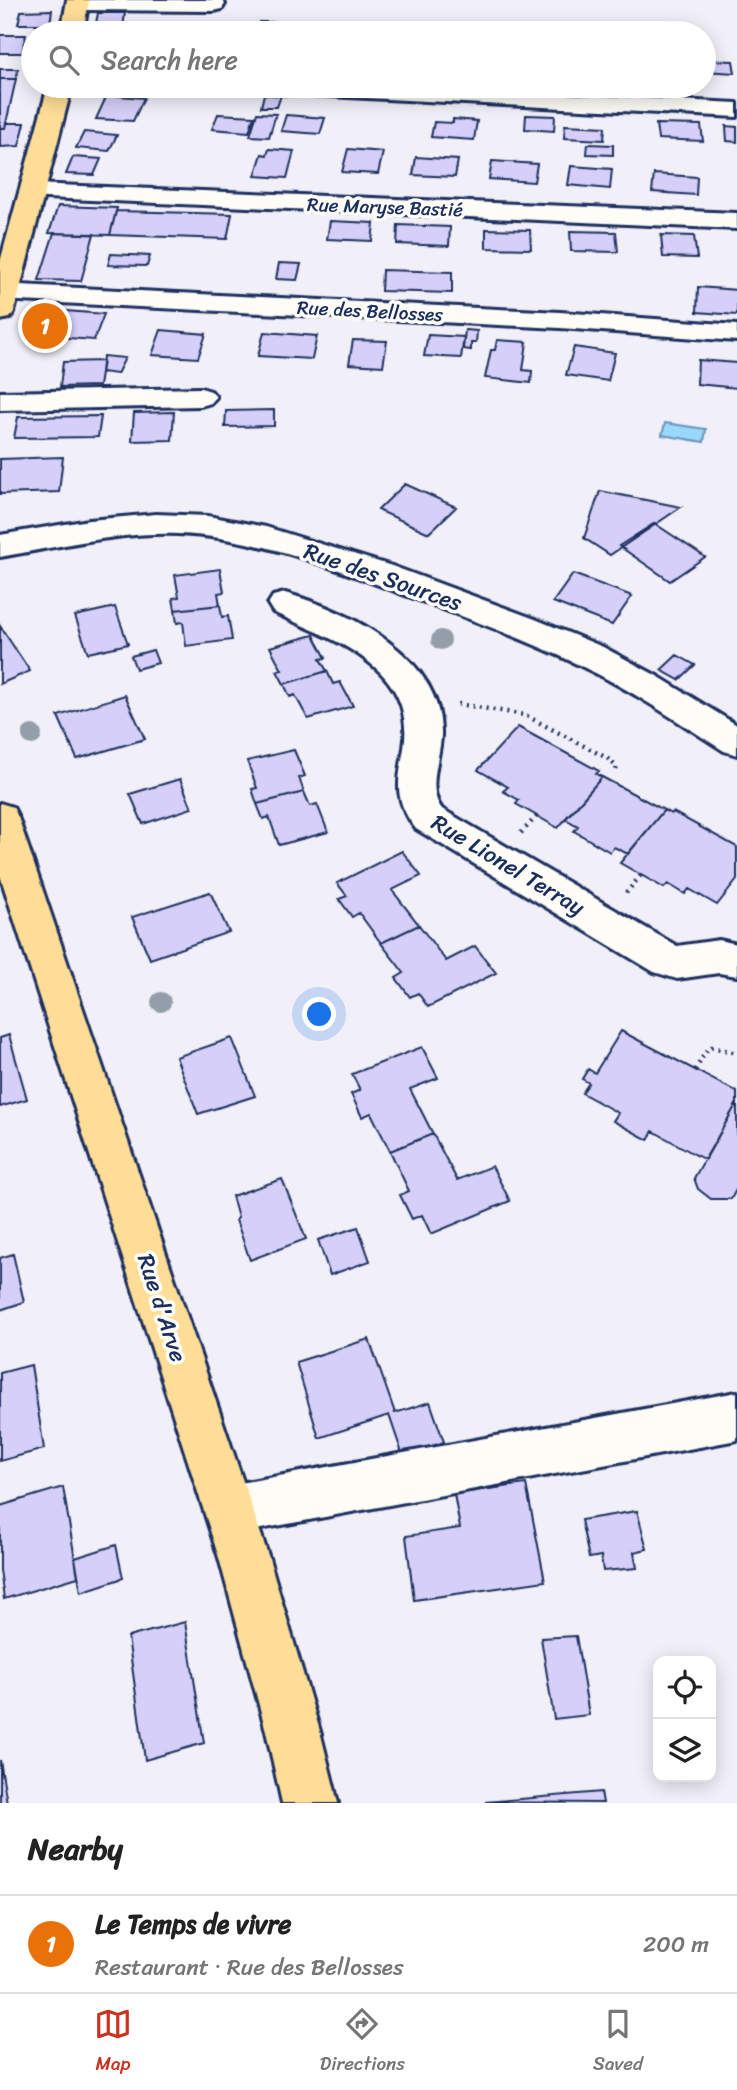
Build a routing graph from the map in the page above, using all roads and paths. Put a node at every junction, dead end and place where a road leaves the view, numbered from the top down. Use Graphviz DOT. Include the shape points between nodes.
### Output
graph roads {
  1 [pos="78,1"];
  2 [pos="214,4"];
  3 [pos="74,21"];
  4 [pos="57,98"];
  5 [pos="504,98"];
  6 [pos="737,110"];
  7 [pos="33,192"];
  8 [pos="737,221"];
  9 [pos="1,299"];
  10 [pos="737,333"];
  11 [pos="201,397"];
  12 [pos="0,401"];
  13 [pos="0,546"];
  14 [pos="285,604"];
  15 [pos="419,705"];
  16 [pos="737,742"];
  17 [pos="615,774"];
  18 [pos="0,817"];
  19 [pos="737,960"];
  20 [pos="737,1053"];
  21 [pos="695,1070"];
  22 [pos="737,1416"];
  23 [pos="229,1510"];
  24 [pos="310,1803"];
  1 -- 2 [label="street"];
  1 -- 3 [label="main road"];
  4 -- 7 [label="main road"];
  5 -- 6 [label="street"];
  7 -- 8 [label="street, Rue Maryse Bastié"];
  7 -- 9 [label="main road"];
  9 -- 10 [label="street, Rue des Bellosses" via="573,320"];
  11 -- 12 [label="street"];
  13 -- 16 [label="street, Rue des Sources" via="165,524 220,529 282,543 373,571 542,635 620,671"];
  14 -- 15 [label="street, Rue Lionel Terray" via="375,649 404,677"];
  15 -- 17 [label="path" via="450,703 525,715 607,758 617,767"];
  15 -- 19 [label="street, Rue Lionel Terray" via="424,729 415,796 429,819 668,960 686,963 720,956"];
  18 -- 23 [label="main road, Rue d'Arve"];
  20 -- 21 [label="path" via="712,1047"];
  22 -- 23 [label="street"];
  23 -- 24 [label="main road, Rue d'Arve"];
}
